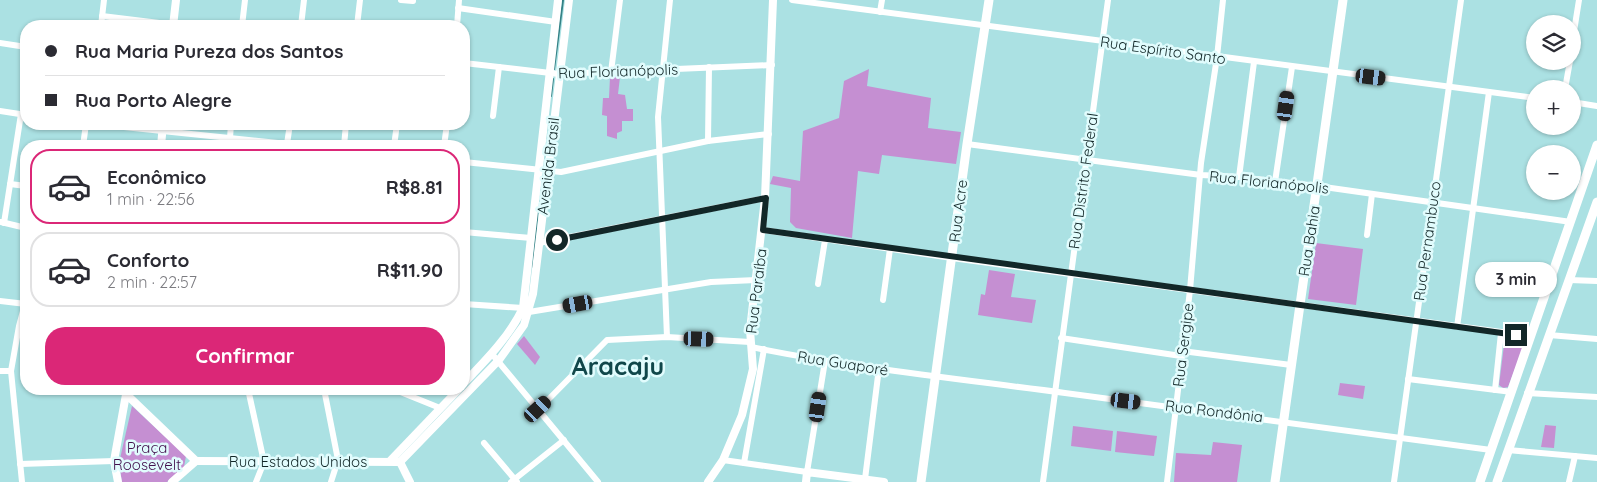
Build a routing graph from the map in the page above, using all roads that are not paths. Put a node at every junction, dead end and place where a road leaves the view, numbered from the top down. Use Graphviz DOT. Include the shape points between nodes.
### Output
graph roads {
  1 [pos="104,0"];
  2 [pos="176,0"];
  3 [pos="245,0"];
  4 [pos="304,0"];
  5 [pos="360,0"];
  6 [pos="401,0"];
  7 [pos="459,0"];
  8 [pos="558,0"];
  9 [pos="569,0"];
  10 [pos="620,0"];
  11 [pos="670,0"];
  12 [pos="773,0"];
  13 [pos="792,0"];
  14 [pos="882,0"];
  15 [pos="989,0"];
  16 [pos="1108,0"];
  17 [pos="1223,0"];
  18 [pos="1343,0"];
  19 [pos="1461,0"];
  20 [pos="1579,0"];
  21 [pos="413,1"];
  22 [pos="458,8"];
  23 [pos="880,12"];
  24 [pos="1577,15"];
  25 [pos="102,16"];
  26 [pos="102,20"];
  27 [pos="130,20"];
  28 [pos="174,20"];
  29 [pos="243,20"];
  30 [pos="302,20"];
  31 [pos="358,20"];
  32 [pos="457,20"];
  33 [pos="556,22"];
  34 [pos="985,25"];
  35 [pos="1103,41"];
  36 [pos="0,43"];
  37 [pos="20,46"];
  38 [pos="1217,57"];
  39 [pos="1254,62"];
  40 [pos="470,64"];
  41 [pos="772,65"];
  42 [pos="498,67"];
  43 [pos="709,67"];
  44 [pos="1292,67"];
  45 [pos="662,69"];
  46 [pos="611,72"];
  47 [pos="1333,72"];
  48 [pos="549,73"];
  49 [pos="559,74"];
  50 [pos="1448,87"];
  51 [pos="1489,92"];
  52 [pos="1526,97"];
  53 [pos="1581,103"];
  54 [pos="1597,106"];
  55 [pos="0,111"];
  56 [pos="20,114"];
  57 [pos="493,116"];
  58 [pos="21,130"];
  59 [pos="181,130"];
  60 [pos="231,130"];
  61 [pos="769,134"];
  62 [pos="230,138"];
  63 [pos="249,140"];
  64 [pos="708,141"];
  65 [pos="967,144"];
  66 [pos="1597,145"];
  67 [pos="658,153"];
  68 [pos="1086,158"];
  69 [pos="470,163"];
  70 [pos="537,170"];
  71 [pos="547,171"];
  72 [pos="1201,175"];
  73 [pos="1240,177"];
  74 [pos="1275,182"];
  75 [pos="10,184"];
  76 [pos="20,185"];
  77 [pos="1317,186"];
  78 [pos="1372,194"];
  79 [pos="766,198"];
  80 [pos="1597,202"];
  81 [pos="1432,203"];
  82 [pos="1473,209"];
  83 [pos="663,220"];
  84 [pos="1594,221"];
  85 [pos="1571,222"];
  86 [pos="2,223"];
  87 [pos="20,227"];
  88 [pos="763,230"];
  89 [pos="470,233"];
  90 [pos="1367,235"];
  91 [pos="531,238"];
  92 [pos="825,240"];
  93 [pos="539,243"];
  94 [pos="890,249"];
  95 [pos="952,258"];
  96 [pos="1070,274"];
  97 [pos="756,280"];
  98 [pos="1569,280"];
  99 [pos="1597,281"];
  100 [pos="818,284"];
  101 [pos="1190,290"];
  102 [pos="664,291"];
  103 [pos="883,300"];
  104 [pos="0,301"];
  105 [pos="20,302"];
  106 [pos="470,305"];
  107 [pos="1299,306"];
  108 [pos="526,310"];
  109 [pos="1416,321"];
  110 [pos="1457,327"];
  111 [pos="20,330"];
  112 [pos="1501,333"];
  113 [pos="1549,335"];
  114 [pos="1531,336"];
  115 [pos="667,337"];
  116 [pos="1061,338"];
  117 [pos="1597,339"];
  118 [pos="750,344"];
  119 [pos="764,349"];
  120 [pos="492,354"];
  121 [pos="1182,354"];
  122 [pos="499,360"];
  123 [pos="825,361"];
  124 [pos="1291,366"];
  125 [pos="879,368"];
  126 [pos="0,370"];
  127 [pos="11,371"];
  128 [pos="936,376"];
  129 [pos="470,377"];
  130 [pos="1408,379"];
  131 [pos="470,390"];
  132 [pos="1495,390"];
  133 [pos="1055,392"];
  134 [pos="1512,392"];
  135 [pos="1527,393"];
  136 [pos="124,395"];
  137 [pos="129,395"];
  138 [pos="249,395"];
  139 [pos="325,395"];
  140 [pos="408,395"];
  141 [pos="453,395"];
  142 [pos="465,395"];
  143 [pos="1597,398"];
  144 [pos="1175,407"];
  145 [pos="440,408"];
  146 [pos="538,409"];
  147 [pos="1283,420"];
  148 [pos="1400,437"];
  149 [pos="564,440"];
  150 [pos="484,443"];
  151 [pos="1491,450"];
  152 [pos="1508,450"];
  153 [pos="1576,456"];
  154 [pos="1597,458"];
  155 [pos="338,460"];
  156 [pos="723,460"];
  157 [pos="114,461"];
  158 [pos="196,461"];
  159 [pos="390,461"];
  160 [pos="264,462"];
  161 [pos="400,462"];
  162 [pos="744,463"];
  163 [pos="20,464"];
  164 [pos="807,472"];
  165 [pos="865,479"];
  166 [pos="514,481"];
  167 [pos="22,482"];
  168 [pos="118,482"];
  169 [pos="172,482"];
  170 [pos="256,482"];
  171 [pos="331,482"];
  172 [pos="410,482"];
  173 [pos="598,482"];
  174 [pos="708,482"];
  175 [pos="806,482"];
  176 [pos="884,482"];
  177 [pos="921,482"];
  178 [pos="1043,482"];
  179 [pos="1167,482"];
  180 [pos="1275,482"];
  181 [pos="1394,482"];
  182 [pos="1480,482"];
  183 [pos="1497,482"];
  184 [pos="1569,482"];
  1 -- 25 [label="street"];
  2 -- 28 [label="street"];
  3 -- 29 [label="street"];
  4 -- 30 [label="street"];
  5 -- 31 [label="street"];
  6 -- 21 [label="street"];
  7 -- 22 [label="street"];
  8 -- 33 [label="street, Avenida Brasil"];
  9 -- 49 [label="street, Avenida Brasil"];
  10 -- 46 [label="street"];
  11 -- 45 [label="street"];
  12 -- 41 [label="street, Rua Paraíba"];
  13 -- 23 [label="street, Rua Espírito Santo"];
  14 -- 23 [label="street"];
  15 -- 34 [label="main road, Rua Acre"];
  16 -- 35 [label="street, Rua Distrito Federal"];
  17 -- 38 [label="street, Rua Sergipe"];
  18 -- 47 [label="main road, Rua Bahia"];
  19 -- 50 [label="street, Rua Pernambuco"];
  20 -- 24 [label="street"];
  22 -- 32 [label="street"];
  22 -- 33 [label="street"];
  23 -- 34 [label="street, Rua Espírito Santo"];
  25 -- 26 [label="street"];
  25 -- 27 [label="street"];
  33 -- 48 [label="street, Avenida Brasil"];
  34 -- 35 [label="street, Rua Espírito Santo"];
  34 -- 65 [label="main road, Rua Acre"];
  35 -- 38 [label="street, Rua Espírito Santo"];
  35 -- 68 [label="street, Rua Distrito Federal"];
  36 -- 37 [label="street"];
  38 -- 39 [label="street, Rua Espírito Santo"];
  38 -- 72 [label="street, Rua Sergipe"];
  39 -- 44 [label="street, Rua Espírito Santo"];
  39 -- 73 [label="street"];
  40 -- 42 [label="street, Rua Florianópolis"];
  41 -- 43 [label="street, Rua Florianópolis"];
  41 -- 61 [label="street, Rua Paraíba"];
  42 -- 48 [label="street, Rua Florianópolis"];
  42 -- 57 [label="street"];
  43 -- 45 [label="street, Rua Florianópolis"];
  43 -- 64 [label="street"];
  44 -- 47 [label="street, Rua Espírito Santo"];
  44 -- 74 [label="street"];
  45 -- 46 [label="street, Rua Florianópolis"];
  45 -- 67 [label="street"];
  46 -- 49 [label="street, Rua Florianópolis"];
  47 -- 50 [label="street, Rua Espírito Santo"];
  47 -- 77 [label="main road, Rua Bahia"];
  48 -- 49 [label="street, Rua Florianópolis"];
  48 -- 70 [label="street, Avenida Brasil"];
  49 -- 71 [label="street, Avenida Brasil"];
  50 -- 51 [label="street, Rua Espírito Santo"];
  50 -- 81 [label="street, Rua Pernambuco"];
  51 -- 52 [label="street, Rua Espírito Santo"];
  51 -- 82 [label="street"];
  53 -- 54 [label="street"];
  55 -- 56 [label="street"];
  58 -- 75 [label="street"];
  59 -- 62 [label="street"];
  60 -- 62 [label="street"];
  61 -- 64 [label="street"];
  61 -- 79 [label="street, Rua Paraíba"];
  62 -- 63 [label="street"];
  64 -- 67 [label="street"];
  65 -- 68 [label="street, Rua Florianópolis"];
  65 -- 95 [label="main road, Rua Acre"];
  66 -- 85 [label="main road"];
  67 -- 71 [label="street" via="571,171"];
  67 -- 83 [label="street"];
  68 -- 72 [label="street, Rua Florianópolis"];
  68 -- 96 [label="street, Rua Distrito Federal"];
  69 -- 70 [label="street"];
  70 -- 71 [label="street"];
  70 -- 91 [label="street, Avenida Brasil"];
  71 -- 93 [label="street, Avenida Brasil"];
  72 -- 73 [label="street, Rua Florianópolis"];
  72 -- 101 [label="street, Rua Sergipe"];
  73 -- 74 [label="street, Rua Florianópolis"];
  74 -- 77 [label="street, Rua Florianópolis"];
  75 -- 76 [label="street"];
  75 -- 86 [label="street"];
  77 -- 78 [label="street, Rua Florianópolis"];
  77 -- 107 [label="main road, Rua Bahia"];
  78 -- 81 [label="street, Rua Florianópolis"];
  78 -- 90 [label="street"];
  79 -- 83 [label="street"];
  79 -- 88 [label="street, Rua Paraíba"];
  80 -- 84 [label="main road"];
  81 -- 82 [label="street, Rua Florianópolis"];
  81 -- 109 [label="street, Rua Pernambuco"];
  82 -- 85 [label="street, Rua Florianópolis"];
  82 -- 110 [label="street"];
  83 -- 93 [label="street"];
  83 -- 102 [label="street"];
  84 -- 98 [label="main road"];
  85 -- 114 [label="main road"];
  86 -- 87 [label="street"];
  88 -- 92 [label="street"];
  88 -- 97 [label="street, Rua Paraíba"];
  89 -- 91 [label="street"];
  91 -- 108 [label="street, Avenida Brasil"];
  92 -- 94 [label="street"];
  92 -- 100 [label="street"];
  93 -- 108 [label="street, Avenida Brasil"];
  94 -- 95 [label="street"];
  94 -- 103 [label="street"];
  95 -- 96 [label="street"];
  95 -- 128 [label="main road, Rua Acre"];
  96 -- 101 [label="street"];
  96 -- 116 [label="street, Rua Distrito Federal"];
  97 -- 102 [label="street" via="711,282"];
  97 -- 118 [label="street, Rua Paraíba"];
  98 -- 99 [label="street"];
  98 -- 113 [label="main road"];
  101 -- 107 [label="street"];
  101 -- 121 [label="street, Rua Sergipe"];
  102 -- 108 [label="street"];
  102 -- 115 [label="street"];
  104 -- 105 [label="street"];
  106 -- 108 [label="street"];
  107 -- 109 [label="street"];
  107 -- 124 [label="main road, Rua Bahia"];
  108 -- 120 [label="street, Avenida Brasil"];
  108 -- 122 [label="street, Avenida Brasil" via="524,325"];
  109 -- 110 [label="street"];
  109 -- 130 [label="street, Rua Pernambuco"];
  110 -- 112 [label="street"];
  111 -- 127 [label="street"];
  112 -- 114 [label="street"];
  112 -- 132 [label="street"];
  113 -- 117 [label="street"];
  113 -- 135 [label="main road"];
  114 -- 134 [label="main road"];
  115 -- 118 [label="street, Rua Guaporé"];
  115 -- 146 [label="street, Rua Guaporé" via="603,342"];
  116 -- 121 [label="street"];
  116 -- 133 [label="street, Rua Distrito Federal"];
  118 -- 119 [label="street, Rua Guaporé"];
  118 -- 156 [label="street, Rua Paraíba" via="753,369 749,391"];
  119 -- 123 [label="street, Rua Guaporé"];
  119 -- 162 [label="street, Rua Paraíba"];
  120 -- 122 [label="street"];
  120 -- 129 [label="street, Avenida Brasil"];
  121 -- 124 [label="street"];
  121 -- 144 [label="street, Rua Sergipe"];
  122 -- 131 [label="street, Avenida Brasil"];
  122 -- 146 [label="street"];
  123 -- 125 [label="street, Rua Guaporé"];
  123 -- 164 [label="street"];
  124 -- 147 [label="main road, Rua Bahia"];
  125 -- 128 [label="street, Rua Guaporé"];
  125 -- 165 [label="street"];
  126 -- 127 [label="street"];
  127 -- 163 [label="street"];
  128 -- 133 [label="street, Rua Rondônia"];
  128 -- 177 [label="main road, Rua Acre"];
  130 -- 132 [label="street"];
  130 -- 148 [label="street, Rua Pernambuco"];
  132 -- 134 [label="street"];
  133 -- 144 [label="street, Rua Rondônia"];
  133 -- 178 [label="street, Rua Distrito Federal"];
  134 -- 151 [label="main road"];
  135 -- 143 [label="street"];
  135 -- 152 [label="main road"];
  136 -- 157 [label="street"];
  137 -- 158 [label="street"];
  138 -- 160 [label="street"];
  139 -- 155 [label="street"];
  140 -- 145 [label="street"];
  141 -- 145 [label="street"];
  142 -- 161 [label="street, Avenida Brasil"];
  144 -- 147 [label="street, Rua Rondônia"];
  144 -- 179 [label="street, Rua Sergipe"];
  145 -- 159 [label="street"];
  146 -- 149 [label="street"];
  147 -- 148 [label="street, Rua Rondônia"];
  147 -- 180 [label="main road, Rua Bahia"];
  148 -- 151 [label="street, Rua Rondônia"];
  148 -- 181 [label="street, Rua Pernambuco"];
  149 -- 166 [label="street"];
  149 -- 173 [label="street"];
  150 -- 166 [label="street"];
  151 -- 182 [label="main road"];
  152 -- 153 [label="street"];
  152 -- 183 [label="main road"];
  153 -- 154 [label="street"];
  153 -- 184 [label="street"];
  155 -- 159 [label="street, Rua Estados Unidos"];
  155 -- 160 [label="street, Rua Estados Unidos"];
  155 -- 171 [label="street"];
  156 -- 162 [label="street"];
  156 -- 174 [label="street, Rua Paraíba"];
  157 -- 163 [label="street"];
  157 -- 168 [label="street"];
  158 -- 160 [label="street, Rua Estados Unidos"];
  158 -- 169 [label="street"];
  159 -- 161 [label="street, Rua Estados Unidos"];
  160 -- 170 [label="street"];
  161 -- 172 [label="street"];
  162 -- 164 [label="street"];
  163 -- 167 [label="street"];
  164 -- 165 [label="street"];
  164 -- 175 [label="street"];
  165 -- 176 [label="street"];
}
